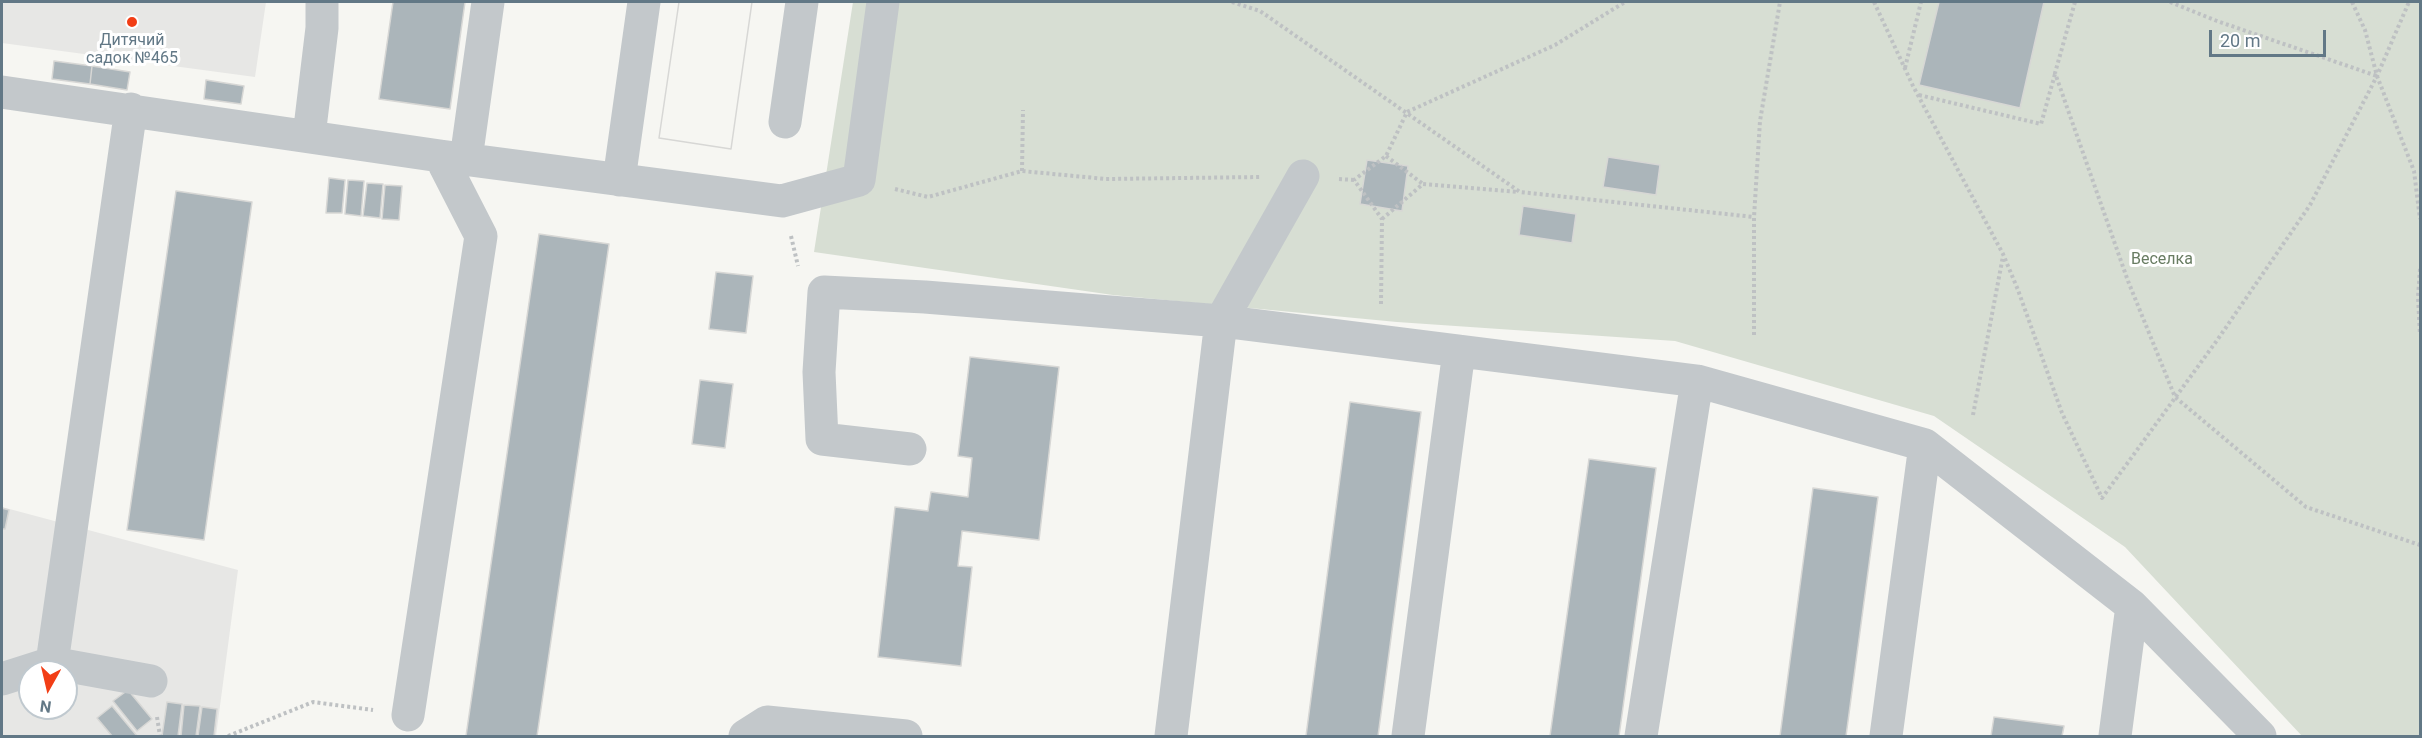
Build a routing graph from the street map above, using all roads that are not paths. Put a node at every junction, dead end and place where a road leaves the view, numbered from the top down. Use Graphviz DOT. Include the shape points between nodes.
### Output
graph roads {
  1 [pos="322,2"];
  2 [pos="488,2"];
  3 [pos="644,2"];
  4 [pos="802,2"];
  5 [pos="883,2"];
  6 [pos="2,92"];
  7 [pos="131,109"];
  8 [pos="785,122"];
  9 [pos="309,136"];
  10 [pos="453,157"];
  11 [pos="1303,176"];
  12 [pos="619,180"];
  13 [pos="1221,321"];
  14 [pos="1459,351"];
  15 [pos="1696,381"];
  16 [pos="1925,445"];
  17 [pos="910,449"];
  18 [pos="2132,606"];
  19 [pos="52,660"];
  20 [pos="78,668"];
  21 [pos="18,674"];
  22 [pos="2,679"];
  23 [pos="151,681"];
  24 [pos="408,715"];
  25 [pos="759,732"];
  26 [pos="906,736"];
  27 [pos="1171,736"];
  28 [pos="1408,736"];
  29 [pos="1641,736"];
  30 [pos="1886,736"];
  31 [pos="2115,736"];
  32 [pos="2260,736"];
  1 -- 9 [label="lane"];
  2 -- 10 [label="lane"];
  3 -- 12 [label="lane"];
  4 -- 8 [label="lane"];
  5 -- 12 [label="lane" via="858,180 782,201"];
  6 -- 7 [label="lane"];
  7 -- 9 [label="lane"];
  7 -- 19 [label="lane"];
  9 -- 10 [label="lane"];
  10 -- 12 [label="lane"];
  10 -- 24 [label="lane" via="481,236"];
  11 -- 13 [label="lane"];
  13 -- 14 [label="lane"];
  13 -- 17 [label="lane" via="824,292 819,372 822,439"];
  13 -- 27 [label="lane"];
  14 -- 15 [label="lane"];
  14 -- 28 [label="lane"];
  15 -- 16 [label="lane"];
  15 -- 29 [label="lane"];
  16 -- 18 [label="lane"];
  16 -- 30 [label="lane"];
  18 -- 31 [label="lane"];
  18 -- 32 [label="lane"];
  20 -- 23 [label="lane"];
  21 -- 22 [label="lane"];
  25 -- 26 [label="lane"];
}
